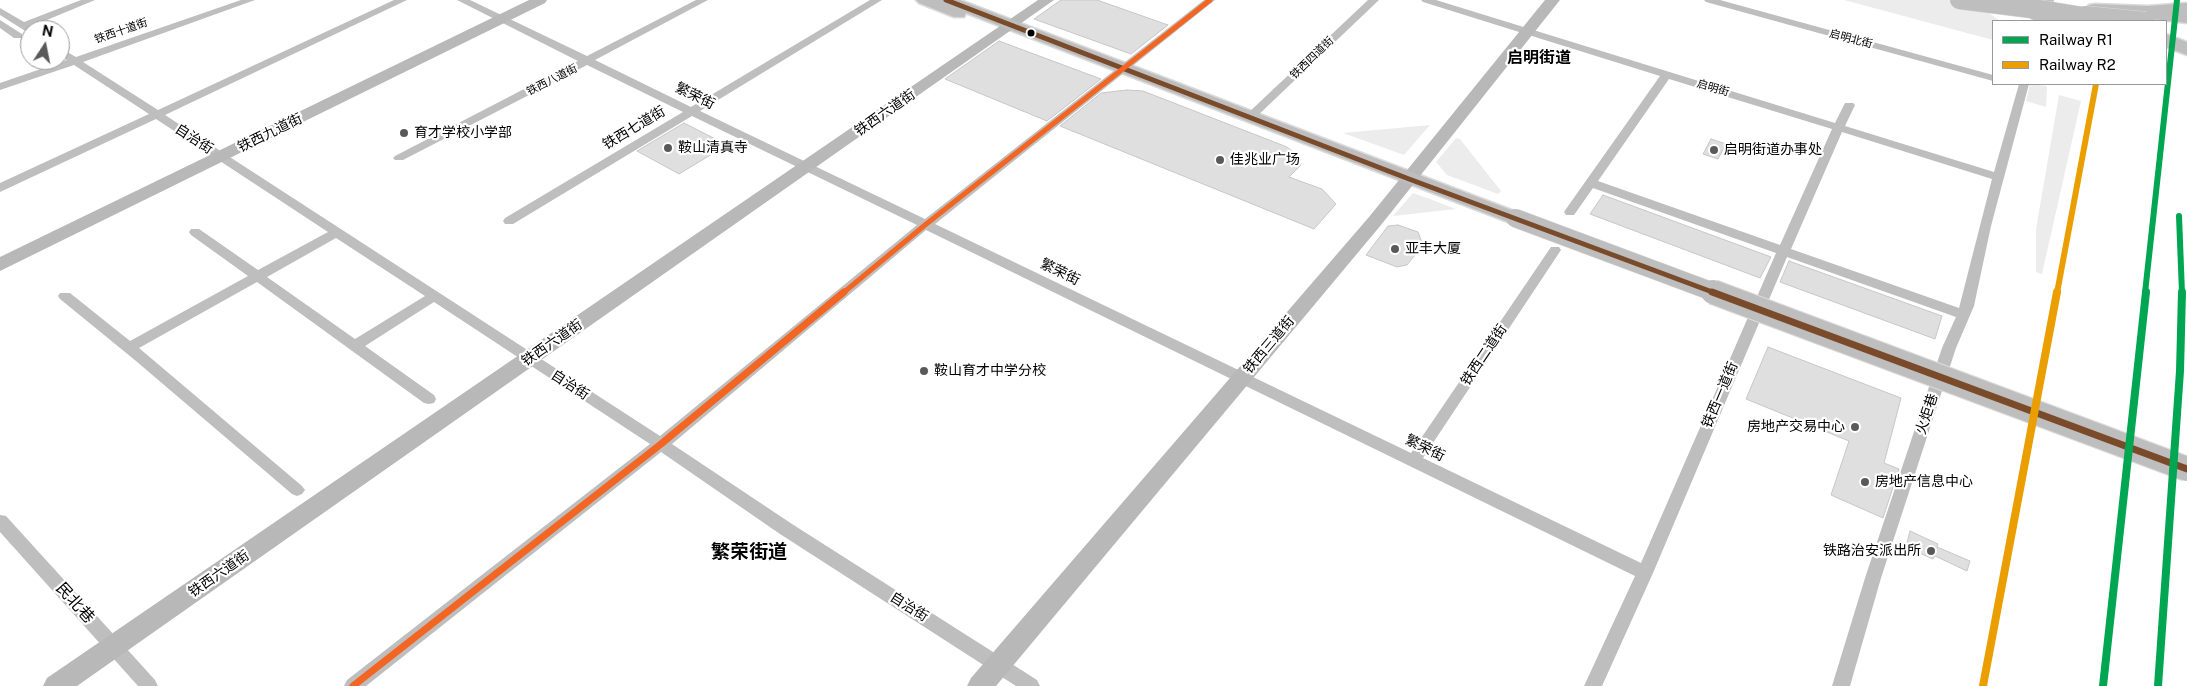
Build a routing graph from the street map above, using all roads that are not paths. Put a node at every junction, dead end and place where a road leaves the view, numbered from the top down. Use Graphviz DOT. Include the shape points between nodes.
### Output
graph roads {
  1 [pos="90,0"];
  2 [pos="250,0"];
  3 [pos="402,0"];
  4 [pos="462,0"];
  5 [pos="540,0"];
  6 [pos="703,0"];
  7 [pos="877,0"];
  8 [pos="924,0"];
  9 [pos="946,0"];
  10 [pos="1047,0"];
  11 [pos="1210,0"];
  12 [pos="1374,0"];
  13 [pos="1426,0"];
  14 [pos="1553,0"];
  15 [pos="1710,0"];
  16 [pos="1959,0"];
  17 [pos="2010,0"];
  18 [pos="2086,8"];
  19 [pos="2187,8"];
  20 [pos="0,11"];
  21 [pos="2042,11"];
  22 [pos="2187,18"];
  23 [pos="501,19"];
  24 [pos="47,20"];
  25 [pos="2098,20"];
  26 [pos="2156,20"];
  27 [pos="0,22"];
  28 [pos="2167,22"];
  29 [pos="2187,25"];
  30 [pos="20,28"];
  31 [pos="1007,28"];
  32 [pos="20,30"];
  33 [pos="1528,31"];
  34 [pos="2167,40"];
  35 [pos="2187,49"];
  36 [pos="70,57"];
  37 [pos="75,60"];
  38 [pos="587,62"];
  39 [pos="1120,72"];
  40 [pos="1667,74"];
  41 [pos="1992,78"];
  42 [pos="2020,85"];
  43 [pos="0,87"];
  44 [pos="1849,105"];
  45 [pos="690,111"];
  46 [pos="158,115"];
  47 [pos="1250,117"];
  48 [pos="1838,127"];
  49 [pos="221,156"];
  50 [pos="399,158"];
  51 [pos="805,168"];
  52 [pos="1999,177"];
  53 [pos="1408,180"];
  54 [pos="1591,183"];
  55 [pos="0,188"];
  56 [pos="1570,212"];
  57 [pos="509,220"];
  58 [pos="925,225"];
  59 [pos="195,232"];
  60 [pos="337,232"];
  61 [pos="1555,250"];
  62 [pos="1783,252"];
  63 [pos="0,264"];
  64 [pos="258,277"];
  65 [pos="65,296"];
  66 [pos="434,296"];
  67 [pos="1962,314"];
  68 [pos="355,346"];
  69 [pos="130,348"];
  70 [pos="530,359"];
  71 [pos="1241,378"];
  72 [pos="429,399"];
  73 [pos="661,444"];
  74 [pos="1413,461"];
  75 [pos="2187,468"];
  76 [pos="297,490"];
  77 [pos="0,521"];
  78 [pos="1645,573"];
  79 [pos="114,646"];
  80 [pos="999,664"];
  81 [pos="56,686"];
  82 [pos="149,686"];
  83 [pos="353,686"];
  84 [pos="980,686"];
  85 [pos="1031,686"];
  86 [pos="1593,686"];
  87 [pos="1841,686"];
  1 -- 24 [label="street"];
  2 -- 37 [label="street, 铁西十道街"];
  3 -- 46 [label="street"];
  4 -- 23 [label="street, 繁荣街"];
  5 -- 23 [label="main road, 铁西九道街"];
  6 -- 38 [label="street, 铁西八道街"];
  7 -- 45 [label="street, 铁西七道街"];
  8 -- 31 [label="main road"];
  9 -- 31 [label="main road"];
  10 -- 31 [label="main road, 铁西六道街"];
  11 -- 39 [label="street"];
  12 -- 47 [label="street, 铁西四道街"];
  13 -- 33 [label="street, 启明街"];
  14 -- 33 [label="main road, 铁西三道街"];
  15 -- 41 [label="street, 启明北街"];
  16 -- 21 [label="main road, bridge"];
  17 -- 18 [label="main road"];
  18 -- 19 [label="highway" via="2148,11"];
  18 -- 26 [label="main road"];
  20 -- 30 [label="street"];
  21 -- 25 [label="highway, bridge"];
  21 -- 26 [label="main road, bridge"];
  22 -- 26 [label="main road"];
  23 -- 38 [label="street, 繁荣街"];
  23 -- 49 [label="main road, 铁西九道街"];
  27 -- 32 [label="street"];
  28 -- 29 [label="main road"];
  31 -- 39 [label="main road"];
  31 -- 51 [label="main road, 铁西六道街"];
  33 -- 40 [label="street, 启明街"];
  33 -- 53 [label="main road, 铁西三道街"];
  34 -- 35 [label="highway"];
  36 -- 37 [label="street, 自治街"];
  37 -- 43 [label="street, 铁西十道街"];
  37 -- 46 [label="street, 自治街"];
  38 -- 45 [label="street, 繁荣街"];
  38 -- 50 [label="street, 铁西八道街"];
  39 -- 47 [label="main road"];
  39 -- 53 [label="main road"];
  39 -- 58 [label="street"];
  40 -- 48 [label="street, 启明街"];
  40 -- 54 [label="street"];
  42 -- 52 [label="street, 火炬巷"];
  44 -- 48 [label="street, 铁西一道街"];
  45 -- 51 [label="street, 繁荣街"];
  45 -- 57 [label="street, 铁西七道街"];
  46 -- 49 [label="street, 自治街"];
  46 -- 55 [label="street"];
  47 -- 53 [label="main road"];
  48 -- 52 [label="street, 启明街"];
  48 -- 62 [label="street, 铁西一道街"];
  49 -- 60 [label="street, 自治街"];
  49 -- 63 [label="main road, 铁西九道街"];
  51 -- 58 [label="street, 繁荣街"];
  51 -- 70 [label="main road, 铁西六道街"];
  52 -- 67 [label="street, 火炬巷" via="1967,306"];
  53 -- 71 [label="main road, 铁西三道街"];
  53 -- 75 [label="main road, bridge"];
  54 -- 56 [label="street"];
  54 -- 62 [label="street"];
  58 -- 71 [label="street, 繁荣街"];
  58 -- 73 [label="street"];
  59 -- 64 [label="street"];
  60 -- 64 [label="street"];
  60 -- 66 [label="street, 自治街"];
  61 -- 74 [label="street, 铁西二道街"];
  62 -- 67 [label="street"];
  62 -- 78 [label="street, 铁西一道街"];
  64 -- 68 [label="street"];
  64 -- 69 [label="street"];
  65 -- 69 [label="street"];
  66 -- 68 [label="street"];
  66 -- 70 [label="street, 自治街"];
  67 -- 87 [label="street, 火炬巷" via="1873,578"];
  68 -- 72 [label="street"];
  69 -- 76 [label="street"];
  70 -- 73 [label="street, 自治街"];
  70 -- 79 [label="main road, 铁西六道街"];
  71 -- 74 [label="street, 繁荣街"];
  71 -- 80 [label="main road, 铁西三道街"];
  73 -- 80 [label="street, 自治街" via="786,529"];
  73 -- 83 [label="street"];
  74 -- 78 [label="street, 繁荣街"];
  77 -- 79 [label="street, 民北巷"];
  78 -- 86 [label="street, 铁西一道街"];
  79 -- 81 [label="main road, 铁西六道街"];
  79 -- 82 [label="street, 民北巷"];
  80 -- 84 [label="main road, 铁西三道街"];
  80 -- 85 [label="street, 自治街"];
}
